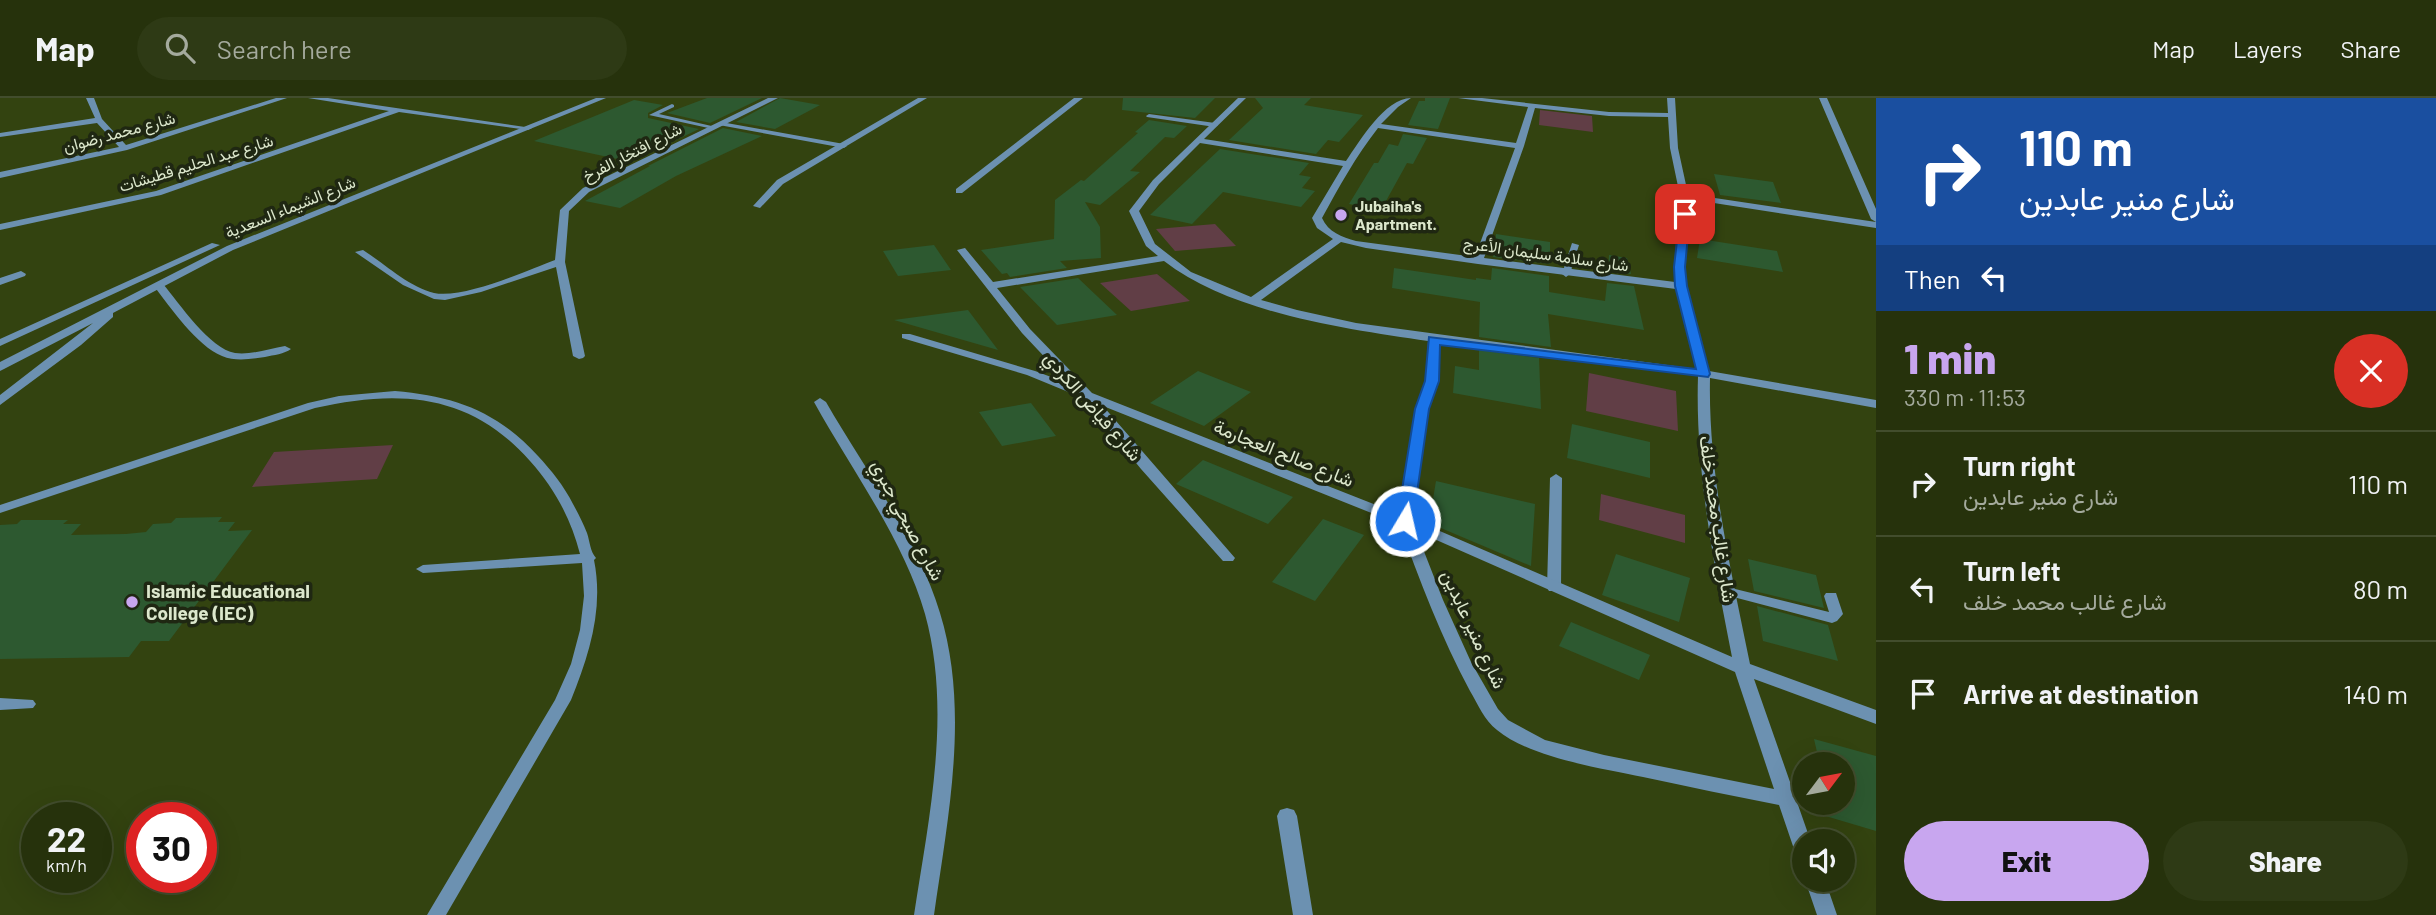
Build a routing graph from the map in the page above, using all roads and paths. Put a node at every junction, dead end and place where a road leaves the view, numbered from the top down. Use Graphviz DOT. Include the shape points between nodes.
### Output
graph roads {
  1 [pos="90,98"];
  2 [pos="283,98"];
  3 [pos="312,98"];
  4 [pos="587,98"];
  5 [pos="602,98"];
  6 [pos="774,98"];
  7 [pos="923,98"];
  8 [pos="1079,98"];
  9 [pos="1242,98"];
  10 [pos="1407,98"];
  11 [pos="1462,98"];
  12 [pos="1671,98"];
  13 [pos="1823,98"];
  14 [pos="672,106"];
  15 [pos="1532,106"];
  16 [pos="396,111"];
  17 [pos="1671,115"];
  18 [pos="1149,116"];
  19 [pos="99,120"];
  20 [pos="1215,125"];
  21 [pos="516,126"];
  22 [pos="717,126"];
  23 [pos="1377,126"];
  24 [pos="528,128"];
  25 [pos="0,135"];
  26 [pos="1200,141"];
  27 [pos="844,146"];
  28 [pos="1520,146"];
  29 [pos="124,148"];
  30 [pos="1347,164"];
  31 [pos="0,175"];
  32 [pos="959,191"];
  33 [pos="1684,196"];
  34 [pos="757,206"];
  35 [pos="1876,219"];
  36 [pos="1876,225"];
  37 [pos="0,227"];
  38 [pos="1341,238"];
  39 [pos="1575,246"];
  40 [pos="962,250"];
  41 [pos="360,252"];
  42 [pos="1163,258"];
  43 [pos="183,259"];
  44 [pos="1478,261"];
  45 [pos="200,262"];
  46 [pos="560,262"];
  47 [pos="21,274"];
  48 [pos="1566,274"];
  49 [pos="0,282"];
  50 [pos="159,286"];
  51 [pos="990,286"];
  52 [pos="1681,286"];
  53 [pos="1251,302"];
  54 [pos="85,304"];
  55 [pos="118,306"];
  56 [pos="906,336"];
  57 [pos="0,337"];
  58 [pos="1434,340"];
  59 [pos="0,343"];
  60 [pos="285,349"];
  61 [pos="579,356"];
  62 [pos="0,367"];
  63 [pos="1704,374"];
  64 [pos="1088,396"];
  65 [pos="0,401"];
  66 [pos="820,402"];
  67 [pos="1876,404"];
  68 [pos="1556,478"];
  69 [pos="0,509"];
  70 [pos="1405,521"];
  71 [pos="589,558"];
  72 [pos="1228,558"];
  73 [pos="423,569"];
  74 [pos="1554,588"];
  75 [pos="1727,591"];
  76 [pos="1831,596"];
  77 [pos="1742,668"];
  78 [pos="0,704"];
  79 [pos="28,705"];
  80 [pos="1876,717"];
  81 [pos="1787,799"];
  82 [pos="1287,816"];
  83 [pos="1797,829"];
  84 [pos="1819,892"];
  85 [pos="436,915"];
  86 [pos="924,915"];
  87 [pos="1303,915"];
  88 [pos="1827,915"];
  1 -- 19 [label="street"];
  2 -- 29 [label="street, شارع محمد رضوان"];
  3 -- 16 [label="street"];
  4 -- 21 [label="street, شارع الشيماء السعدية"];
  5 -- 24 [label="street, شارع الشيماء السعدية"];
  6 -- 22 [label="street, شارع افتخار الفرخ"];
  7 -- 27 [label="street"];
  8 -- 32 [label="street"];
  9 -- 20 [label="street"];
  10 -- 23 [label="street"];
  11 -- 15 [label="street"];
  12 -- 17 [label="street, شارع غالب محمد خلف"];
  13 -- 35 [label="street"];
  14 -- 22 [label="lane" via="652,115"];
  15 -- 17 [label="street" via="1632,116"];
  15 -- 28 [label="street"];
  16 -- 21 [label="street"];
  16 -- 37 [label="street, شارع عبد الحليم قطيشات" via="175,188"];
  17 -- 33 [label="street, شارع غالب محمد خلف"];
  18 -- 20 [label="lane"];
  19 -- 25 [label="street"];
  19 -- 29 [label="street"];
  20 -- 26 [label="street"];
  21 -- 24 [label="street"];
  21 -- 43 [label="street, شارع الشيماء السعدية"];
  22 -- 27 [label="lane"];
  22 -- 46 [label="street, شارع افتخار الفرخ" via="575,199 565,210"];
  23 -- 28 [label="street"];
  23 -- 30 [label="street"];
  24 -- 45 [label="street, شارع الشيماء السعدية"];
  26 -- 30 [label="street"];
  26 -- 42 [label="street" via="1156,182 1134,211 1146,240"];
  27 -- 34 [label="street" via="780,182"];
  28 -- 44 [label="street"];
  29 -- 31 [label="street, شارع محمد رضوان"];
  30 -- 38 [label="street" via="1317,218 1321,226"];
  33 -- 36 [label="street"];
  33 -- 52 [label="street, شارع غالب محمد خلف"];
  38 -- 44 [label="street, شارع سلامة سليمان الأعرج"];
  38 -- 53 [label="street"];
  39 -- 48 [label="lane"];
  40 -- 51 [label="street, شارع فياض الكردي"];
  41 -- 46 [label="street" via="438,297 462,294"];
  42 -- 51 [label="street"];
  42 -- 53 [label="street"];
  43 -- 45 [label="street"];
  43 -- 54 [label="street, شارع الشيماء السعدية"];
  44 -- 48 [label="street, شارع سلامة سليمان الأعرج"];
  45 -- 50 [label="street, شارع الشيماء السعدية"];
  46 -- 61 [label="street, شارع افتخار الفرخ"];
  47 -- 49 [label="street"];
  48 -- 52 [label="street, شارع سلامة سليمان الأعرج"];
  50 -- 55 [label="street, شارع الشيماء السعدية"];
  50 -- 60 [label="street" via="217,351 237,356"];
  51 -- 64 [label="street, شارع فياض الكردي"];
  52 -- 63 [label="street, شارع غالب محمد خلف"];
  53 -- 58 [label="street"];
  54 -- 57 [label="street"];
  54 -- 59 [label="street, شارع الشيماء السعدية"];
  55 -- 62 [label="street, شارع الشيماء السعدية"];
  55 -- 65 [label="street" via="77,344"];
  56 -- 64 [label="street, شارع صالح العجارمة" via="1031,373"];
  58 -- 63 [label="street"];
  58 -- 70 [label="street, شارع منير عابدين" via="1432,381 1422,409"];
  63 -- 67 [label="street"];
  63 -- 75 [label="street, شارع غالب محمد خلف" via="1710,492"];
  64 -- 70 [label="street, شارع صالح العجارمة"];
  64 -- 72 [label="street, شارع فياض الكردي"];
  66 -- 86 [label="street, شارع صبحي جبري" via="918,576 940,651 946,703 941,792"];
  68 -- 74 [label="lane"];
  69 -- 71 [label="lane" via="312,405 384,393 467,408 514,436 545,467 570,505"];
  70 -- 74 [label="street, شارع صالح العجارمة"];
  70 -- 81 [label="street, شارع منير عابدين" via="1463,662 1502,725 1541,746"];
  71 -- 73 [label="lane"];
  71 -- 85 [label="lane" via="592,598 585,639 564,699"];
  74 -- 77 [label="street, شارع صالح العجارمة"];
  75 -- 76 [label="lane" via="1832,618 1836,614"];
  75 -- 77 [label="street, شارع غالب محمد خلف"];
  77 -- 80 [label="street, شارع صالح العجارمة"];
  77 -- 81 [label="street, شارع غالب محمد خلف"];
  78 -- 79 [label="lane"];
  81 -- 83 [label="street, شارع غالب محمد خلف"];
  82 -- 87 [label="street"];
  84 -- 88 [label="street"];
}
